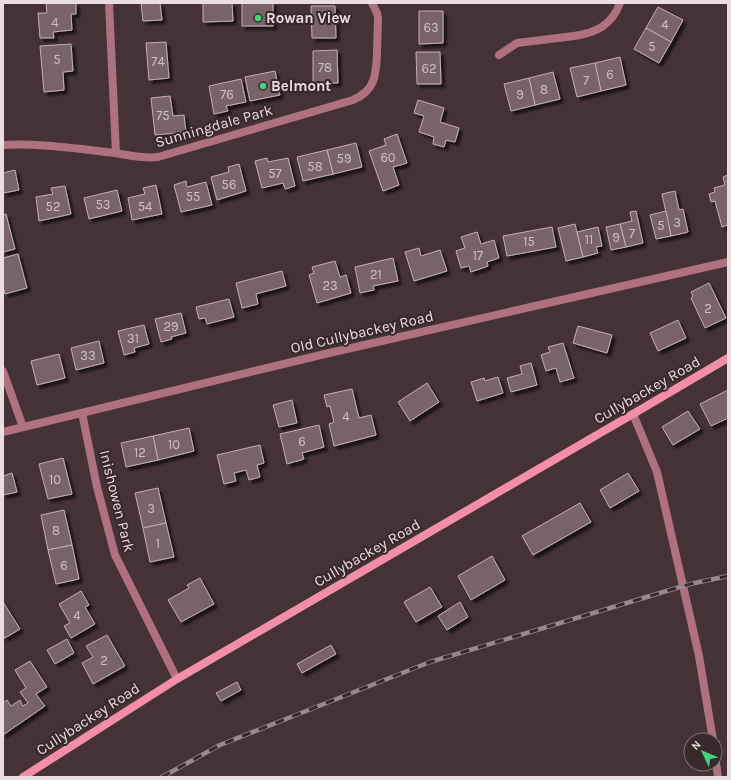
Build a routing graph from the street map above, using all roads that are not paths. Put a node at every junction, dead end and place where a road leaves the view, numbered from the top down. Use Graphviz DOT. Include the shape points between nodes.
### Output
graph roads {
  1 [pos="109,3"];
  2 [pos="372,3"];
  3 [pos="620,3"];
  4 [pos="499,55"];
  5 [pos="3,145"];
  6 [pos="116,153"];
  7 [pos="728,262"];
  8 [pos="728,358"];
  9 [pos="3,371"];
  10 [pos="82,413"];
  11 [pos="634,414"];
  12 [pos="23,427"];
  13 [pos="3,432"];
  14 [pos="177,679"];
  15 [pos="711,732"];
  16 [pos="23,777"];
  1 -- 6 [label="street"];
  2 -- 6 [label="street, Sunningdale Park" via="378,18 376,74 370,87 358,98 163,156 147,158"];
  3 -- 4 [label="street" via="606,25 598,30 586,35 517,43"];
  5 -- 6 [label="street, Sunningdale Park"];
  7 -- 10 [label="street, Old Cullybackey Road"];
  8 -- 11 [label="main road, Cullybackey Road"];
  9 -- 12 [label="street"];
  10 -- 12 [label="street, Old Cullybackey Road"];
  10 -- 14 [label="street, Inishowen Park" via="97,487 115,555"];
  11 -- 14 [label="main road, Cullybackey Road"];
  11 -- 15 [label="street" via="657,472 699,656"];
  12 -- 13 [label="street, Old Cullybackey Road"];
  14 -- 16 [label="main road, Cullybackey Road"];
}
